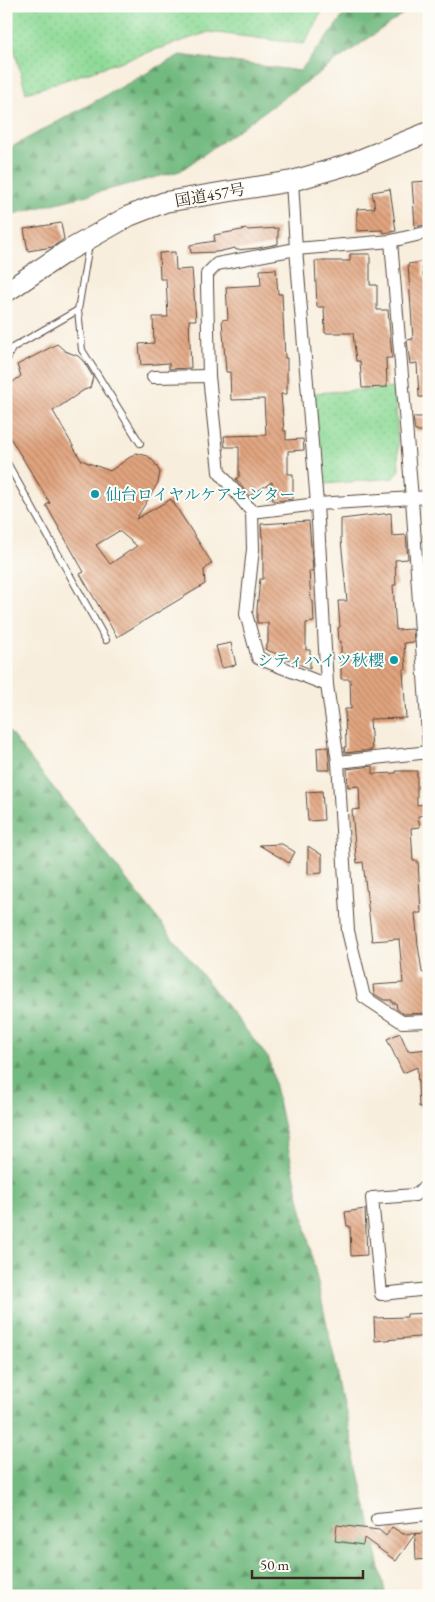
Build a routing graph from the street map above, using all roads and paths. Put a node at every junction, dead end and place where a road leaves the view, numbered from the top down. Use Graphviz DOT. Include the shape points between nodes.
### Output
graph roads {
  1 [pos="429,132"];
  2 [pos="292,181"];
  3 [pos="429,232"];
  4 [pos="90,238"];
  5 [pos="391,241"];
  6 [pos="296,249"];
  7 [pos="6,292"];
  8 [pos="78,310"];
  9 [pos="6,362"];
  10 [pos="209,376"];
  11 [pos="153,377"];
  12 [pos="140,443"];
  13 [pos="6,461"];
  14 [pos="429,497"];
  15 [pos="412,499"];
  16 [pos="317,504"];
  17 [pos="252,512"];
  18 [pos="106,640"];
  19 [pos="327,685"];
  20 [pos="429,751"];
  21 [pos="338,762"];
  22 [pos="429,1021"];
  23 [pos="429,1189"];
  24 [pos="429,1289"];
  25 [pos="429,1514"];
  26 [pos="377,1520"];
  1 -- 2 [label="highway, 国道457号" via="347,165"];
  2 -- 4 [label="highway, 国道457号" via="165,202 130,216"];
  2 -- 6 [label="street"];
  3 -- 5 [label="street"];
  4 -- 7 [label="highway, 国道457号"];
  4 -- 8 [label="lane"];
  5 -- 6 [label="street"];
  5 -- 15 [label="street"];
  6 -- 10 [label="street" via="216,264 207,274"];
  6 -- 16 [label="street"];
  8 -- 9 [label="lane" via="12,348"];
  8 -- 12 [label="lane" via="82,350"];
  10 -- 11 [label="street"];
  10 -- 17 [label="street" via="218,472"];
  13 -- 18 [label="lane"];
  14 -- 15 [label="street"];
  15 -- 16 [label="street"];
  15 -- 20 [label="street"];
  16 -- 17 [label="street"];
  16 -- 19 [label="street"];
  17 -- 19 [label="street" via="253,549 246,614 258,658"];
  19 -- 21 [label="street"];
  20 -- 21 [label="street"];
  21 -- 22 [label="street" via="348,932 364,997 402,1022"];
  23 -- 24 [label="street" via="422,1189 415,1195 372,1198 380,1294"];
  25 -- 26 [label="street"];
}
